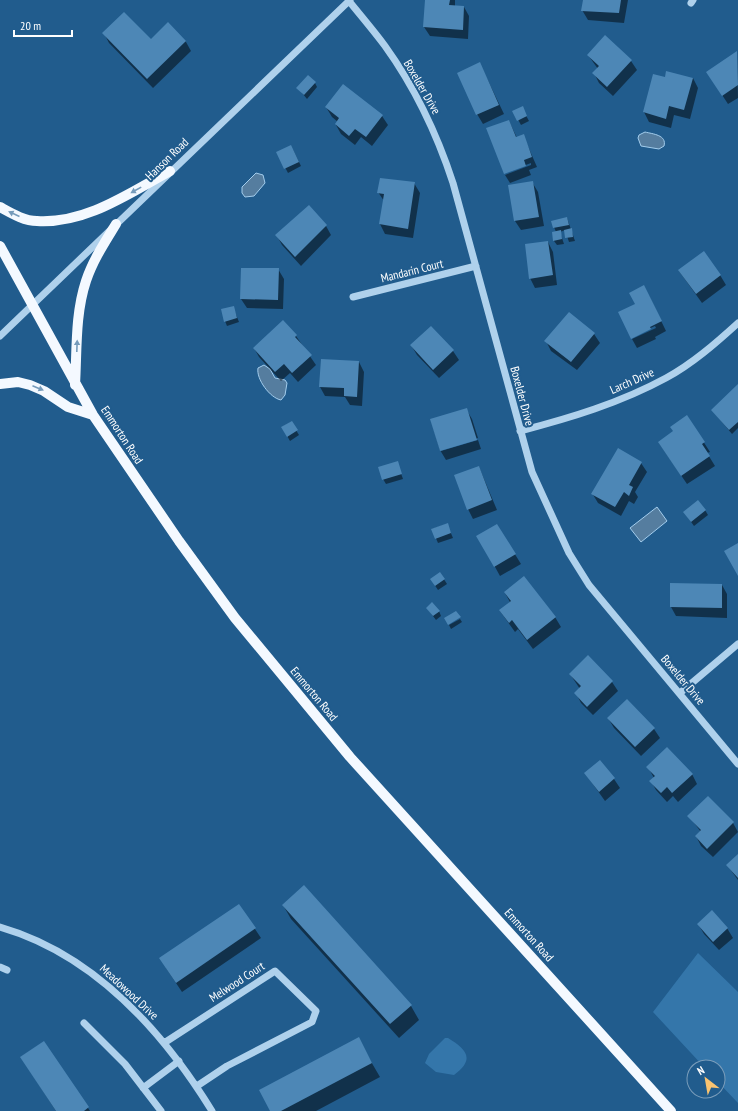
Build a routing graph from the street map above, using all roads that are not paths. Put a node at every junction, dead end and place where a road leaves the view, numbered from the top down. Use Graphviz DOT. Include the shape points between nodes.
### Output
graph roads {
  1 [pos="349,0"];
  2 [pos="170,171"];
  3 [pos="0,207"];
  4 [pos="116,224"];
  5 [pos="0,246"];
  6 [pos="476,266"];
  7 [pos="353,297"];
  8 [pos="32,306"];
  9 [pos="738,323"];
  10 [pos="0,336"];
  11 [pos="0,384"];
  12 [pos="76,385"];
  13 [pos="93,415"];
  14 [pos="520,431"];
  15 [pos="738,644"];
  16 [pos="680,693"];
  17 [pos="738,764"];
  18 [pos="0,927"];
  19 [pos="84,1023"];
  20 [pos="164,1043"];
  21 [pos="179,1061"];
  22 [pos="197,1086"];
  23 [pos="143,1088"];
  24 [pos="161,1111"];
  25 [pos="212,1111"];
  26 [pos="671,1111"];
  1 -- 2 [label="street, Hanson Road"];
  1 -- 6 [label="street, Boxelder Drive" via="385,46 414,90 440,142 454,183"];
  2 -- 3 [label="main road, one-way" via="100,209 75,218 36,221 16,216"];
  2 -- 4 [label="street, Hanson Road"];
  4 -- 8 [label="street, Hanson Road"];
  12 -- 4 [label="main road, one-way" via="79,306 97,255"];
  5 -- 8 [label="main road, Emmorton Road"];
  6 -- 7 [label="street, Mandarin Court"];
  6 -- 14 [label="street, Boxelder Drive"];
  8 -- 10 [label="street, Hanson Road"];
  8 -- 12 [label="main road, Emmorton Road"];
  9 -- 14 [label="street, Larch Drive" via="711,347 666,378 579,416"];
  11 -- 13 [label="main road, one-way" via="18,382 30,385 68,407"];
  12 -- 13 [label="main road, Emmorton Road"];
  13 -- 26 [label="main road, Emmorton Road" via="235,618 292,688 350,757"];
  14 -- 16 [label="street, Boxelder Drive" via="532,472 569,553 589,585"];
  15 -- 16 [label="street"];
  16 -- 17 [label="street, Boxelder Drive"];
  18 -- 20 [label="street, Meadowood Drive" via="46,944 91,972 137,1012"];
  19 -- 23 [label="street" via="125,1064"];
  20 -- 21 [label="street, Meadowood Drive"];
  20 -- 22 [label="street, Melwood Court" via="275,971 316,1012 312,1022 227,1066"];
  21 -- 22 [label="street, Meadowood Drive"];
  21 -- 23 [label="street"];
  22 -- 25 [label="street, Meadowood Drive"];
  23 -- 24 [label="street"];
}
